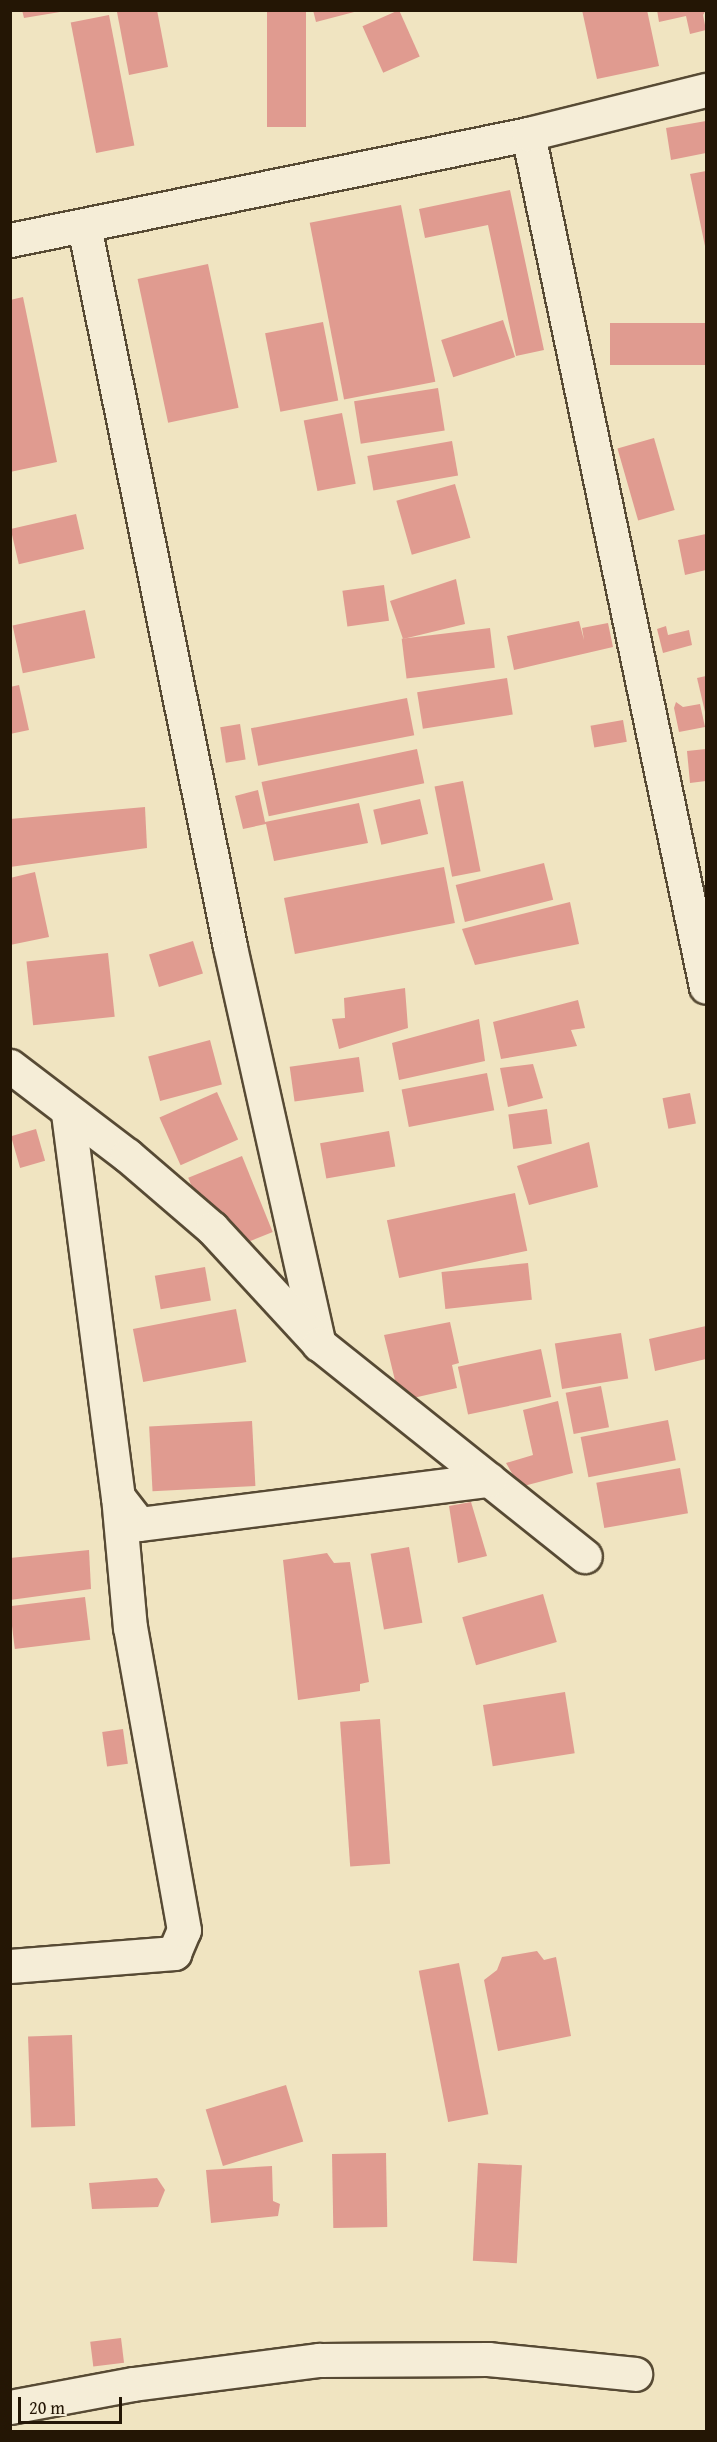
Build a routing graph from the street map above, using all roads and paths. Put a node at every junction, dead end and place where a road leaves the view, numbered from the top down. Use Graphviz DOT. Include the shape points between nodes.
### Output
graph roads {
  1 [pos="706,90"];
  2 [pos="528,134"];
  3 [pos="84,226"];
  4 [pos="10,240"];
  5 [pos="706,987"];
  6 [pos="10,1066"];
  7 [pos="68,1113"];
  8 [pos="319,1344"];
  9 [pos="489,1480"];
  10 [pos="118,1497"];
  11 [pos="585,1556"];
  12 [pos="10,1966"];
  13 [pos="635,2374"];
  14 [pos="10,2407"];
  1 -- 2 [label="street"];
  2 -- 3 [label="street"];
  2 -- 5 [label="street"];
  3 -- 4 [label="street"];
  3 -- 8 [label="street" via="230,947"];
  6 -- 7 [label="street"];
  7 -- 8 [label="street" via="127,1155 212,1228"];
  7 -- 10 [label="street"];
  8 -- 9 [label="street"];
  9 -- 10 [label="street" via="139,1524"];
  9 -- 11 [label="street"];
  10 -- 12 [label="street" via="130,1628 184,1930 174,1953"];
  13 -- 14 [label="street" via="488,2359 319,2360 133,2384"];
}
